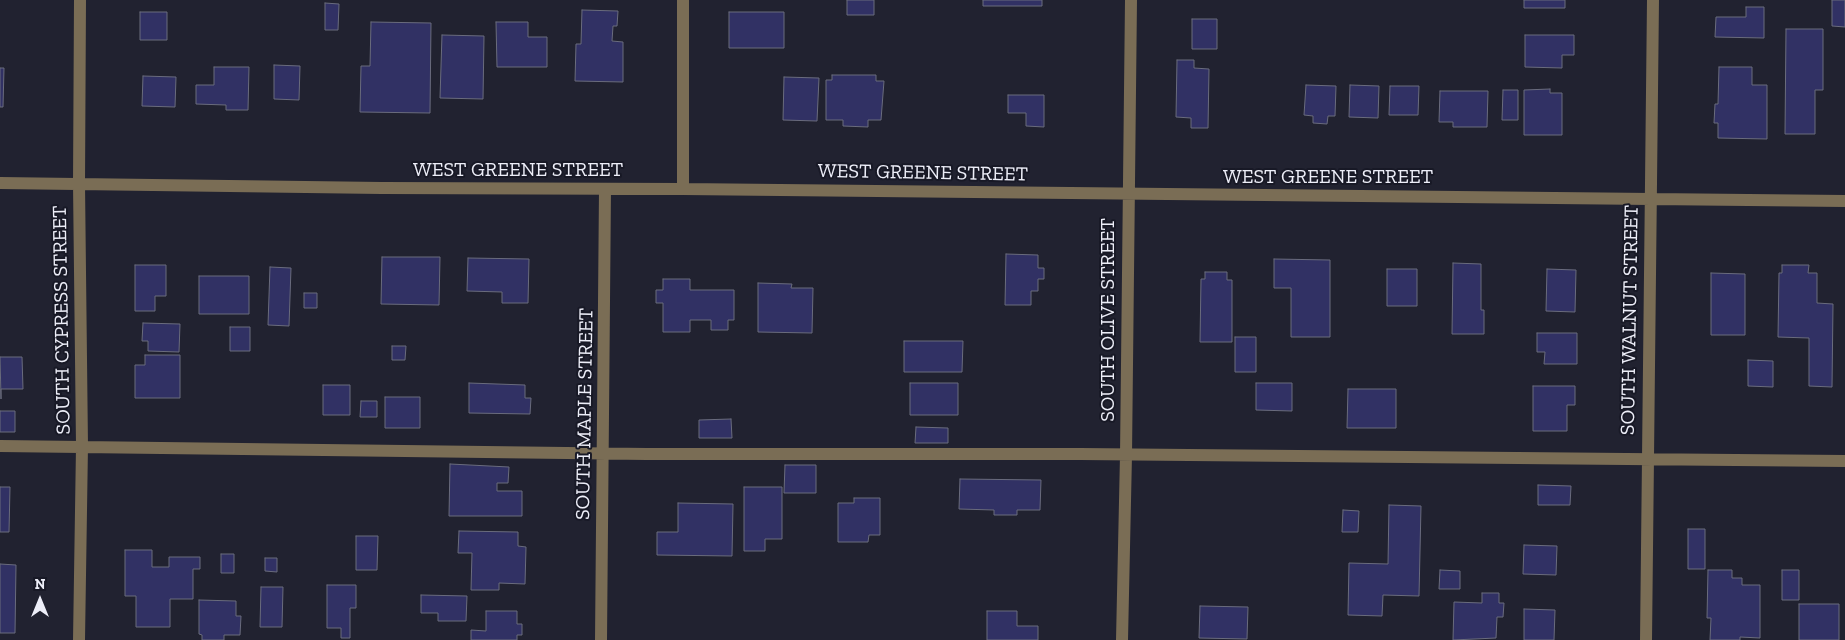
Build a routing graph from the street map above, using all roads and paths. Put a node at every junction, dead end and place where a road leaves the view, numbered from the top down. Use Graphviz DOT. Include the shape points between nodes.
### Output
graph roads {
  1 [pos="80,0"];
  2 [pos="684,0"];
  3 [pos="1131,0"];
  4 [pos="1653,0"];
  5 [pos="0,184"];
  6 [pos="79,184"];
  7 [pos="683,188"];
  8 [pos="605,189"];
  9 [pos="1128,194"];
  10 [pos="1650,200"];
  11 [pos="1845,201"];
  12 [pos="0,446"];
  13 [pos="82,446"];
  14 [pos="603,452"];
  15 [pos="1126,455"];
  16 [pos="1647,459"];
  17 [pos="1845,461"];
  18 [pos="79,640"];
  19 [pos="601,640"];
  20 [pos="1122,640"];
  21 [pos="1646,640"];
  1 -- 6 [label="street, SOUTH CYPRESS STREET"];
  2 -- 7 [label="street"];
  3 -- 9 [label="street, SOUTH OLIVE STREET"];
  4 -- 10 [label="street, SOUTH WALNUT STREET"];
  5 -- 6 [label="street, WEST GREENE STREET"];
  6 -- 8 [label="street, WEST GREENE STREET"];
  6 -- 13 [label="street, SOUTH CYPRESS STREET"];
  7 -- 8 [label="street, WEST GREENE STREET"];
  7 -- 9 [label="street, WEST GREENE STREET"];
  8 -- 14 [label="street, SOUTH MAPLE STREET"];
  9 -- 10 [label="street, WEST GREENE STREET"];
  9 -- 15 [label="street, SOUTH OLIVE STREET"];
  10 -- 11 [label="street, WEST GREENE STREET"];
  10 -- 16 [label="street, SOUTH WALNUT STREET"];
  12 -- 13 [label="street"];
  13 -- 14 [label="street"];
  13 -- 18 [label="street, SOUTH CYPRESS STREET"];
  14 -- 15 [label="street"];
  14 -- 19 [label="street, SOUTH MAPLE STREET"];
  15 -- 16 [label="street"];
  15 -- 20 [label="street, SOUTH OLIVE STREET"];
  16 -- 17 [label="street"];
  16 -- 21 [label="street, SOUTH WALNUT STREET"];
}
